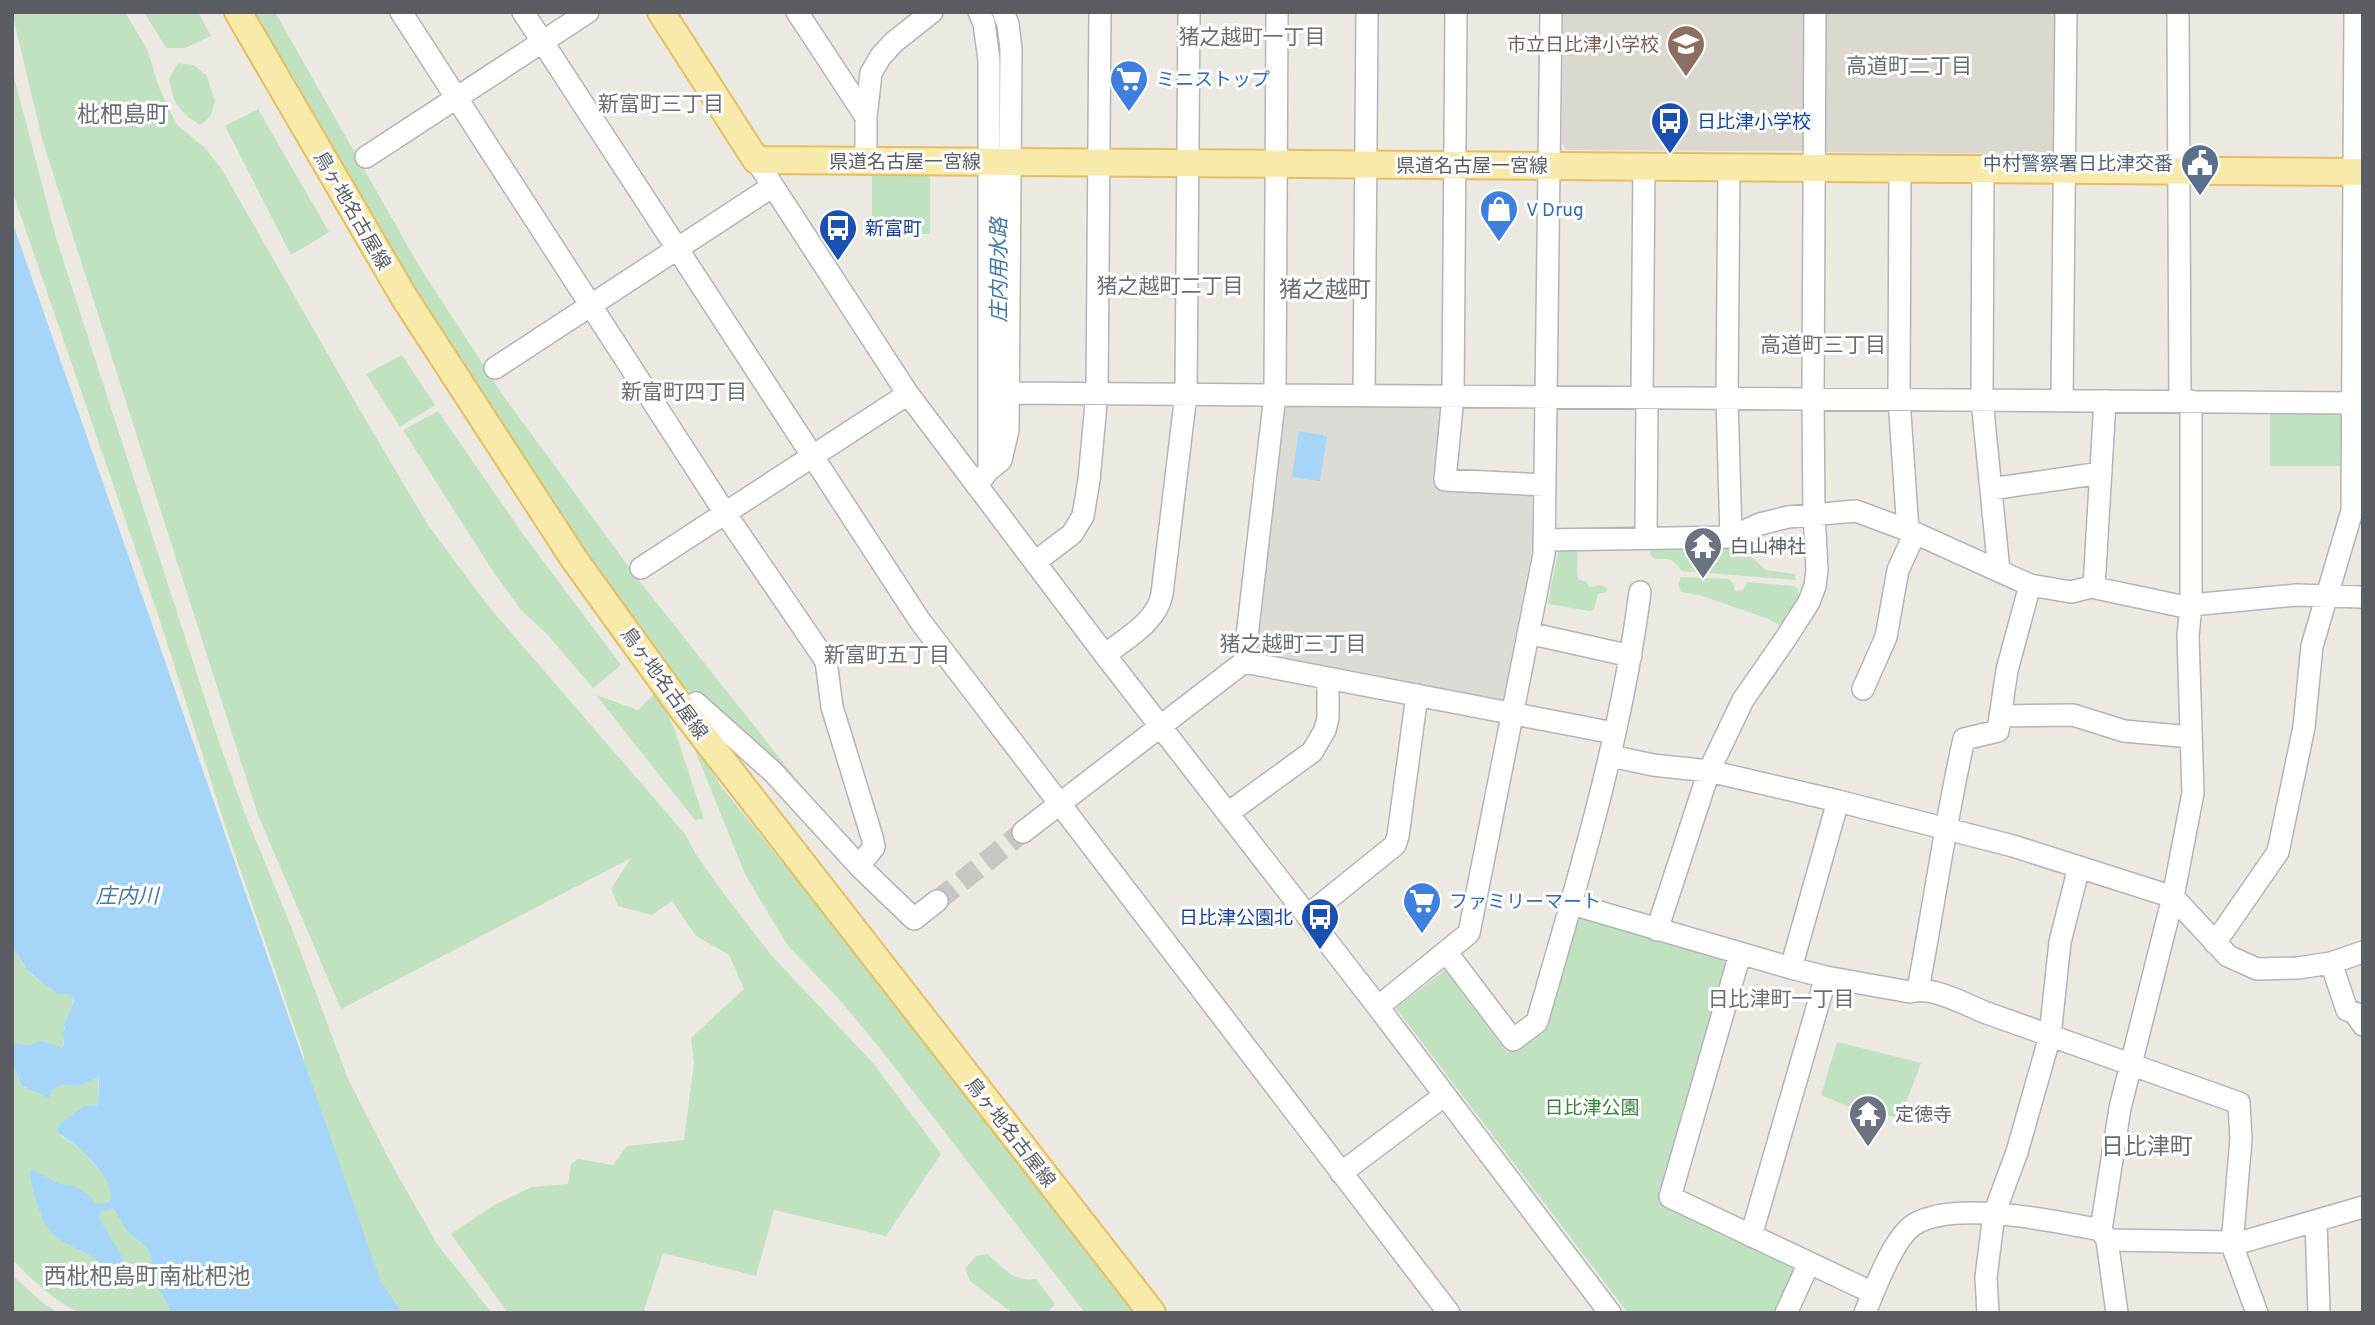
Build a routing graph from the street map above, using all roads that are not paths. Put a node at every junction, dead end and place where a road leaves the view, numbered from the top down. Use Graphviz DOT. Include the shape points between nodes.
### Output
graph roads {
  1 [pos="238,12"];
  2 [pos="401,12"];
  3 [pos="523,12"];
  4 [pos="588,12"];
  5 [pos="661,12"];
  6 [pos="797,12"];
  7 [pos="979,12"];
  8 [pos="1003,12"];
  9 [pos="1100,12"];
  10 [pos="1189,12"];
  11 [pos="1277,12"];
  12 [pos="1367,12"];
  13 [pos="1456,12"];
  14 [pos="1551,12"];
  15 [pos="1815,12"];
  16 [pos="2066,12"];
  17 [pos="2178,12"];
  18 [pos="2356,12"];
  19 [pos="925,15"];
  20 [pos="543,42"];
  21 [pos="457,98"];
  22 [pos="866,117"];
  23 [pos="366,157"];
  24 [pos="757,160"];
  25 [pos="866,161"];
  26 [pos="1000,162"];
  27 [pos="1098,162"];
  28 [pos="1188,163"];
  29 [pos="1276,164"];
  30 [pos="1366,165"];
  31 [pos="1454,165"];
  32 [pos="1550,166"];
  33 [pos="1644,167"];
  34 [pos="1729,167"];
  35 [pos="1814,168"];
  36 [pos="1900,169"];
  37 [pos="1983,169"];
  38 [pos="2065,170"];
  39 [pos="2178,171"];
  40 [pos="2359,172"];
  41 [pos="773,186"];
  42 [pos="677,248"];
  43 [pos="589,306"];
  44 [pos="495,368"];
  45 [pos="1008,393"];
  46 [pos="1097,393"];
  47 [pos="908,394"];
  48 [pos="1186,394"];
  49 [pos="1275,395"];
  50 [pos="1364,396"];
  51 [pos="1453,396"];
  52 [pos="1546,397"];
  53 [pos="1645,397"];
  54 [pos="1727,398"];
  55 [pos="1813,399"];
  56 [pos="1899,399"];
  57 [pos="1982,400"];
  58 [pos="2062,401"];
  59 [pos="2105,401"];
  60 [pos="2186,401"];
  61 [pos="2358,403"];
  62 [pos="813,456"];
  63 [pos="2101,472"];
  64 [pos="983,478"];
  65 [pos="1545,485"];
  66 [pos="1991,489"];
  67 [pos="725,513"];
  68 [pos="1814,514"];
  69 [pos="1912,532"];
  70 [pos="1731,537"];
  71 [pos="1646,538"];
  72 [pos="1544,540"];
  73 [pos="1035,562"];
  74 [pos="641,568"];
  75 [pos="1998,571"];
  76 [pos="2030,585"];
  77 [pos="2094,587"];
  78 [pos="1640,592"];
  79 [pos="2327,596"];
  80 [pos="2363,597"];
  81 [pos="2191,607"];
  82 [pos="1528,633"];
  83 [pos="1105,655"];
  84 [pos="1632,656"];
  85 [pos="1244,662"];
  86 [pos="1328,678"];
  87 [pos="1863,689"];
  88 [pos="1417,695"];
  89 [pos="683,710"];
  90 [pos="1512,713"];
  91 [pos="2000,716"];
  92 [pos="1160,726"];
  93 [pos="1615,733"];
  94 [pos="2191,737"];
  95 [pos="1611,756"];
  96 [pos="1710,771"];
  97 [pos="1838,801"];
  98 [pos="1060,802"];
  99 [pos="1228,813"];
  100 [pos="1946,830"];
  101 [pos="1023,832"];
  102 [pos="859,866"];
  103 [pos="2079,867"];
  104 [pos="2173,897"];
  105 [pos="937,901"];
  106 [pos="1572,904"];
  107 [pos="1307,916"];
  108 [pos="1657,930"];
  109 [pos="2216,943"];
  110 [pos="2363,952"];
  111 [pos="1447,953"];
  112 [pos="1740,954"];
  113 [pos="2331,963"];
  114 [pos="1791,968"];
  115 [pos="1826,977"];
  116 [pos="1918,989"];
  117 [pos="1378,1007"];
  118 [pos="2363,1026"];
  119 [pos="2050,1036"];
  120 [pos="2132,1066"];
  121 [pos="1445,1095"];
  122 [pos="1341,1173"];
  123 [pos="2363,1207"];
  124 [pos="1994,1214"];
  125 [pos="2316,1220"];
  126 [pos="2104,1235"];
  127 [pos="1751,1236"];
  128 [pos="2232,1243"];
  129 [pos="1810,1263"];
  130 [pos="1869,1303"];
  131 [pos="1152,1313"];
  132 [pos="1448,1313"];
  133 [pos="1610,1313"];
  134 [pos="1786,1313"];
  135 [pos="1988,1313"];
  136 [pos="2117,1313"];
  137 [pos="2257,1313"];
  138 [pos="2319,1313"];
  1 -- 89 [label="main road, 鳥ヶ地名古屋線" via="462,390 574,559"];
  2 -- 21 [label="street"];
  3 -- 20 [label="street"];
  4 -- 20 [label="street"];
  5 -- 24 [label="main road"];
  6 -- 22 [label="street"];
  7 -- 26 [label="street" via="986,33"];
  8 -- 26 [label="street" via="1011,49"];
  9 -- 27 [label="street"];
  10 -- 28 [label="street"];
  11 -- 29 [label="street"];
  12 -- 30 [label="street"];
  13 -- 31 [label="street"];
  14 -- 32 [label="street"];
  15 -- 35 [label="street"];
  16 -- 38 [label="street"];
  17 -- 39 [label="street"];
  18 -- 40 [label="street"];
  19 -- 22 [label="street" via="894,41 871,73"];
  20 -- 21 [label="street"];
  20 -- 42 [label="street"];
  21 -- 23 [label="street"];
  21 -- 43 [label="street"];
  22 -- 25 [label="street"];
  24 -- 25 [label="main road, 県道名古屋一宮線"];
  24 -- 41 [label="street"];
  25 -- 26 [label="main road, 県道名古屋一宮線"];
  26 -- 27 [label="main road, 県道名古屋一宮線"];
  26 -- 45 [label="street"];
  26 -- 64 [label="street"];
  27 -- 28 [label="main road, 県道名古屋一宮線"];
  27 -- 46 [label="street"];
  28 -- 29 [label="main road, 県道名古屋一宮線"];
  28 -- 48 [label="street"];
  29 -- 30 [label="main road, 県道名古屋一宮線"];
  29 -- 49 [label="street"];
  30 -- 31 [label="main road, 県道名古屋一宮線"];
  30 -- 50 [label="street"];
  31 -- 32 [label="main road, 県道名古屋一宮線"];
  31 -- 51 [label="street"];
  32 -- 33 [label="main road, 県道名古屋一宮線"];
  32 -- 52 [label="street"];
  33 -- 34 [label="main road, 県道名古屋一宮線"];
  33 -- 53 [label="street"];
  34 -- 35 [label="main road, 県道名古屋一宮線"];
  34 -- 54 [label="street"];
  35 -- 36 [label="main road, 県道名古屋一宮線"];
  35 -- 55 [label="street"];
  36 -- 37 [label="main road, 県道名古屋一宮線"];
  36 -- 56 [label="street"];
  37 -- 38 [label="main road, 県道名古屋一宮線"];
  37 -- 57 [label="street"];
  38 -- 39 [label="main road, 県道名古屋一宮線"];
  38 -- 58 [label="street"];
  39 -- 40 [label="main road, 県道名古屋一宮線"];
  39 -- 60 [label="street"];
  40 -- 61 [label="street"];
  41 -- 42 [label="street"];
  41 -- 47 [label="street"];
  42 -- 43 [label="street"];
  42 -- 62 [label="street"];
  43 -- 44 [label="street"];
  43 -- 67 [label="street"];
  45 -- 46 [label="street"];
  45 -- 64 [label="street" via="1008,430 1001,460"];
  46 -- 48 [label="street"];
  46 -- 73 [label="street" via="1083,516 1072,534"];
  47 -- 62 [label="street"];
  47 -- 64 [label="street"];
  48 -- 49 [label="street"];
  48 -- 83 [label="street" via="1160,606"];
  49 -- 50 [label="street"];
  49 -- 85 [label="street"];
  50 -- 51 [label="street"];
  51 -- 52 [label="street"];
  51 -- 65 [label="street" via="1445,480"];
  52 -- 53 [label="street"];
  52 -- 65 [label="street"];
  53 -- 54 [label="street"];
  53 -- 71 [label="street"];
  54 -- 55 [label="street"];
  54 -- 70 [label="street"];
  55 -- 56 [label="street"];
  55 -- 68 [label="street"];
  56 -- 57 [label="street"];
  56 -- 69 [label="street"];
  57 -- 58 [label="street"];
  57 -- 66 [label="street"];
  58 -- 59 [label="street"];
  59 -- 60 [label="street"];
  59 -- 63 [label="street"];
  60 -- 61 [label="street"];
  60 -- 81 [label="street"];
  61 -- 79 [label="street" via="2353,511"];
  62 -- 67 [label="street"];
  62 -- 98 [label="street" via="920,621"];
  63 -- 66 [label="street"];
  63 -- 77 [label="street"];
  64 -- 73 [label="street"];
  65 -- 72 [label="street"];
  66 -- 75 [label="street"];
  67 -- 74 [label="street"];
  67 -- 102 [label="street" via="826,660 832,707 873,837 874,847"];
  68 -- 69 [label="street" via="1856,511"];
  68 -- 70 [label="street" via="1760,524"];
  68 -- 96 [label="street" via="1815,586 1743,700"];
  69 -- 75 [label="street"];
  69 -- 87 [label="street" via="1898,570 1886,636"];
  70 -- 71 [label="street"];
  71 -- 72 [label="street"];
  72 -- 82 [label="street"];
  73 -- 83 [label="street"];
  75 -- 76 [label="street"];
  76 -- 77 [label="street" via="2071,592"];
  76 -- 91 [label="street"];
  77 -- 81 [label="street"];
  78 -- 84 [label="street"];
  79 -- 80 [label="street"];
  79 -- 81 [label="street"];
  79 -- 109 [label="street" via="2312,646 2304,727 2278,852"];
  81 -- 94 [label="street"];
  82 -- 84 [label="street"];
  82 -- 90 [label="street"];
  83 -- 92 [label="street"];
  84 -- 93 [label="street"];
  85 -- 86 [label="street"];
  85 -- 92 [label="street"];
  86 -- 88 [label="street"];
  86 -- 99 [label="street" via="1328,718 1312,752"];
  88 -- 90 [label="street"];
  88 -- 107 [label="street" via="1395,845"];
  89 -- 102 [label="street" via="696,704 772,772"];
  89 -- 131 [label="main road, 鳥ヶ地名古屋線"];
  90 -- 93 [label="street"];
  90 -- 111 [label="street" via="1472,925 1466,937"];
  91 -- 94 [label="street" via="2073,715 2123,731"];
  91 -- 100 [label="street" via="1998,731 1964,739"];
  92 -- 98 [label="street"];
  92 -- 99 [label="street"];
  93 -- 95 [label="street"];
  94 -- 104 [label="street" via="2193,793"];
  95 -- 96 [label="street"];
  95 -- 106 [label="street"];
  96 -- 97 [label="street"];
  96 -- 108 [label="street"];
  97 -- 100 [label="street"];
  97 -- 114 [label="street"];
  98 -- 101 [label="street"];
  98 -- 122 [label="street"];
  99 -- 107 [label="street"];
  100 -- 103 [label="street"];
  100 -- 116 [label="street"];
  102 -- 105 [label="street" via="914,919"];
  103 -- 104 [label="street"];
  103 -- 119 [label="street" via="2060,942"];
  104 -- 109 [label="street"];
  104 -- 120 [label="street"];
  106 -- 108 [label="street"];
  106 -- 111 [label="street" via="1537,1022 1513,1040"];
  107 -- 117 [label="street"];
  108 -- 112 [label="street"];
  109 -- 113 [label="street" via="2228,956 2257,969"];
  110 -- 113 [label="street"];
  111 -- 117 [label="street"];
  112 -- 114 [label="street"];
  112 -- 127 [label="street" via="1670,1197"];
  113 -- 118 [label="street" via="2347,1010 2355,1013"];
  114 -- 115 [label="street"];
  115 -- 116 [label="street" via="1910,992"];
  115 -- 127 [label="street"];
  116 -- 119 [label="street"];
  117 -- 121 [label="street"];
  119 -- 120 [label="street"];
  119 -- 124 [label="street"];
  120 -- 126 [label="street" via="2120,1108"];
  120 -- 128 [label="street" via="2239,1103 2241,1139"];
  121 -- 122 [label="street"];
  121 -- 133 [label="street"];
  122 -- 132 [label="street"];
  123 -- 125 [label="street"];
  124 -- 126 [label="street" via="2038,1217"];
  124 -- 130 [label="street" via="1941,1215 1913,1225 1893,1250"];
  124 -- 135 [label="street" via="1986,1277"];
  125 -- 128 [label="street"];
  125 -- 138 [label="street"];
  126 -- 128 [label="street"];
  126 -- 136 [label="street"];
  127 -- 129 [label="street"];
  128 -- 137 [label="street"];
  129 -- 130 [label="street"];
  129 -- 134 [label="street"];
}
